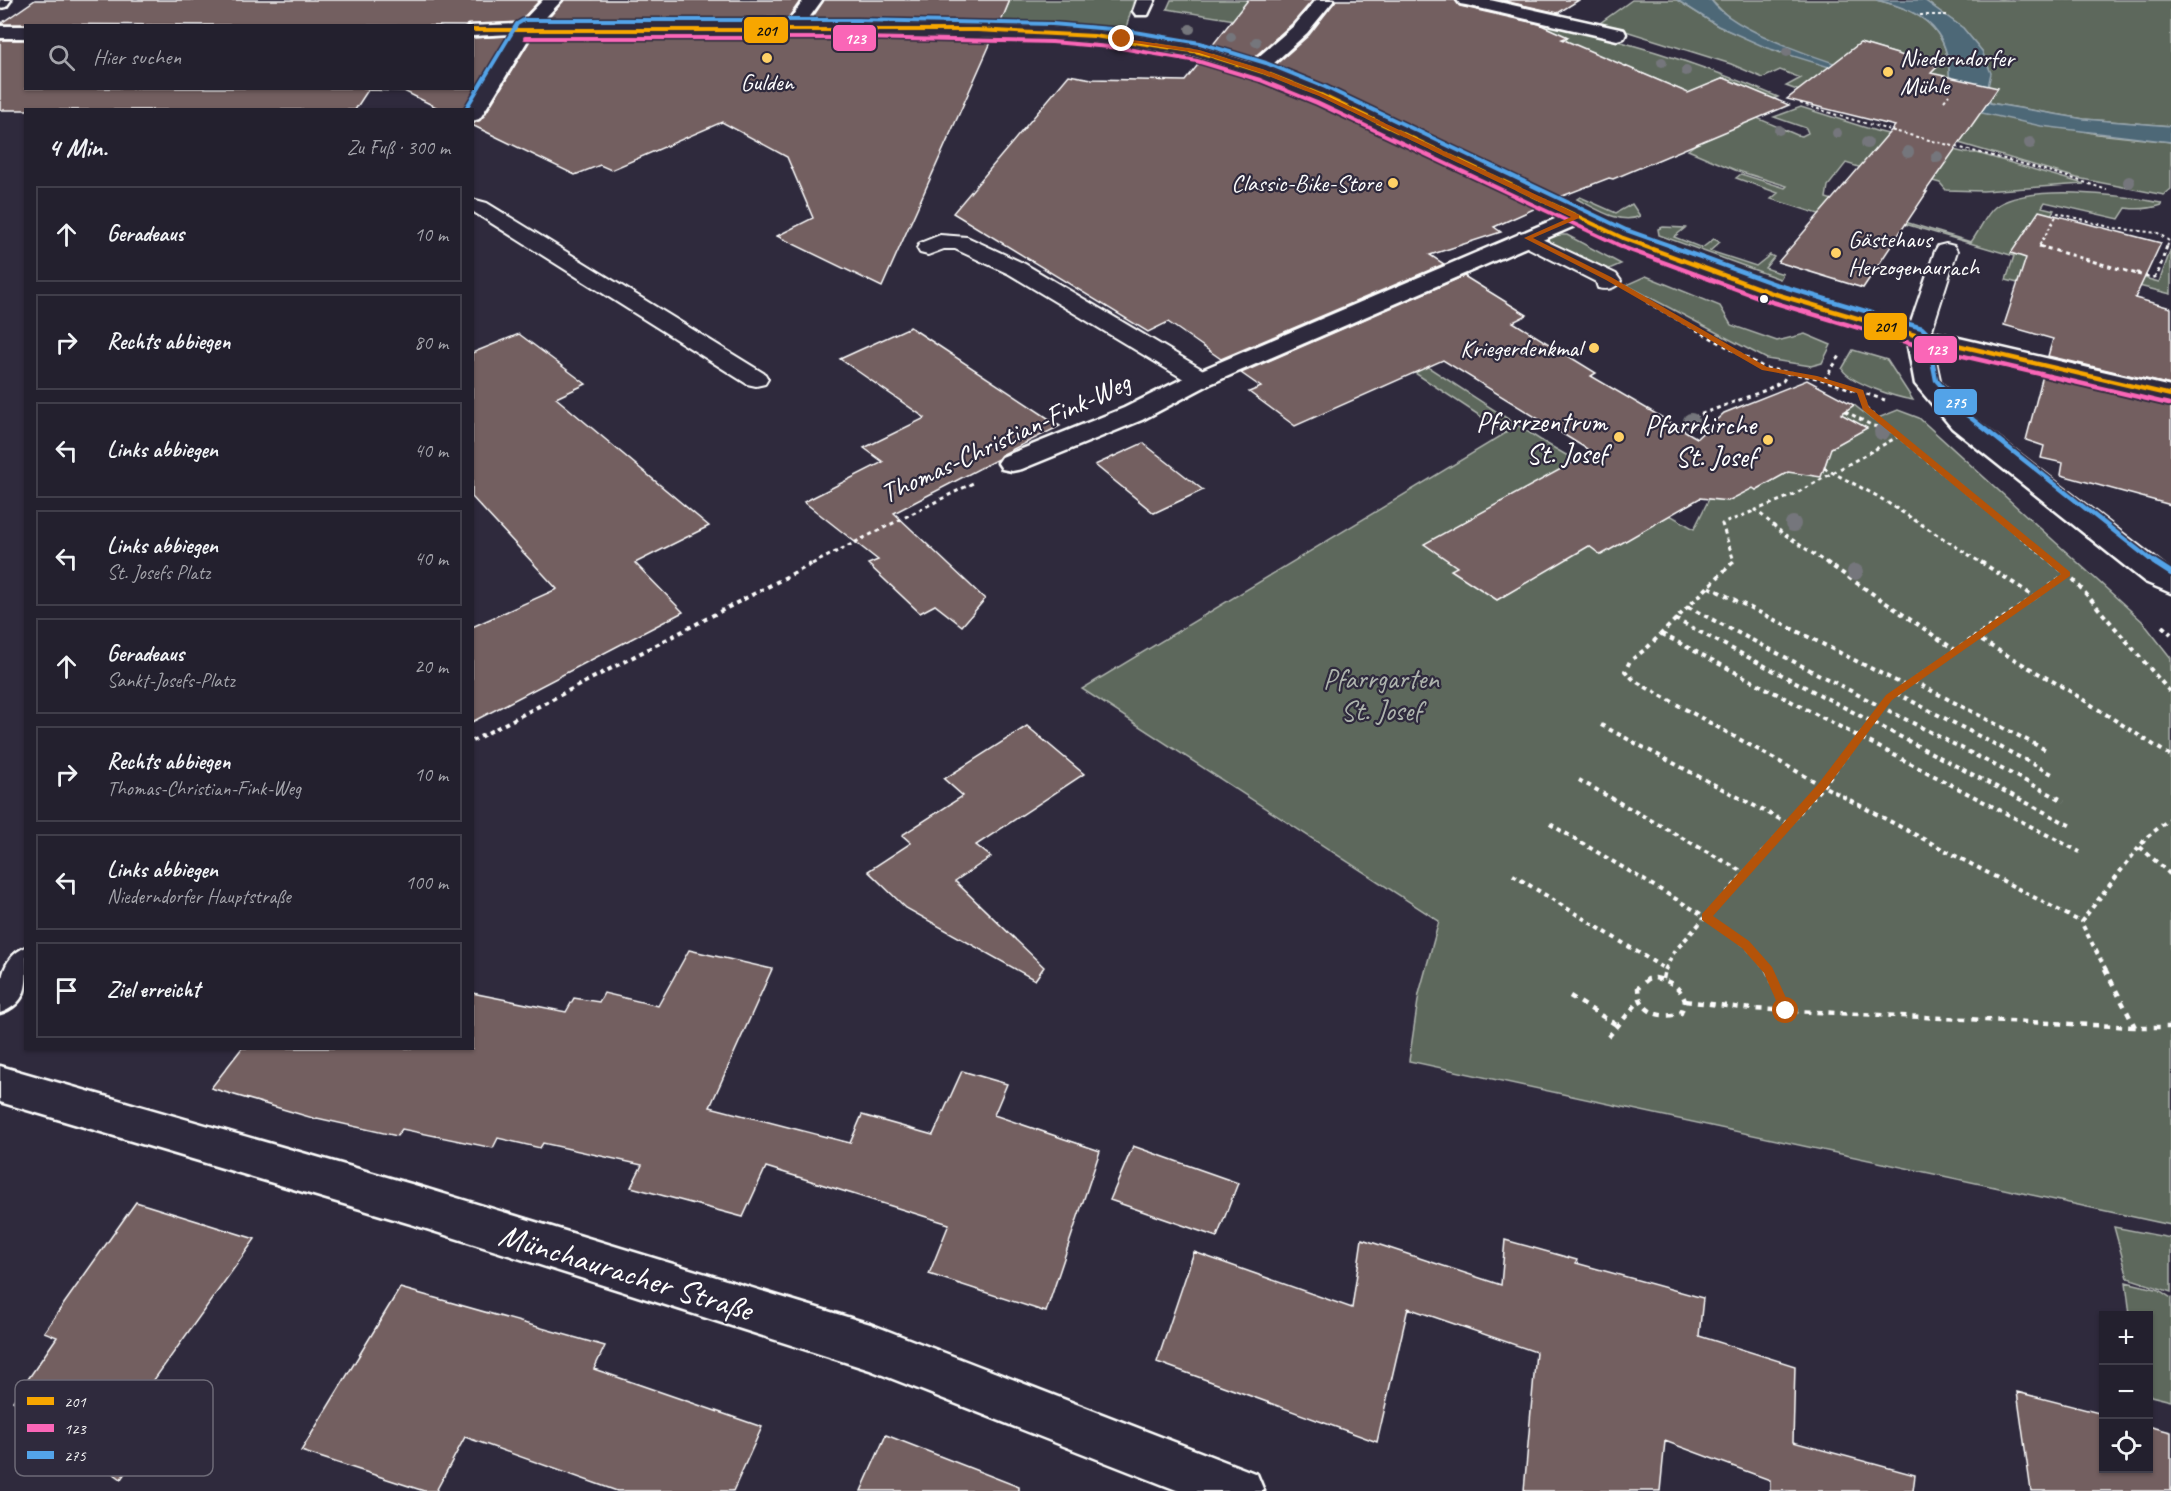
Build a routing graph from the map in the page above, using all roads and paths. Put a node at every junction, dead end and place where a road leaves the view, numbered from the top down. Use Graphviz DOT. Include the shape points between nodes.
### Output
graph roads {
  1 [pos="553,0"];
  2 [pos="813,0"];
  3 [pos="1325,0"];
  4 [pos="1466,0"];
  5 [pos="1920,15"];
  6 [pos="1947,15"];
  7 [pos="525,29"];
  8 [pos="792,29"];
  9 [pos="474,30"];
  10 [pos="0,32"];
  11 [pos="24,32"];
  12 [pos="1617,34"];
  13 [pos="1256,69"];
  14 [pos="1949,95"];
  15 [pos="1944,101"];
  16 [pos="1800,103"];
  17 [pos="474,112"];
  18 [pos="2107,190"];
  19 [pos="474,206"];
  20 [pos="1576,217"];
  21 [pos="1527,238"];
  22 [pos="928,248"];
  23 [pos="1946,251"];
  24 [pos="2138,273"];
  25 [pos="1608,282"];
  26 [pos="1918,336"];
  27 [pos="1844,348"];
  28 [pos="1788,373"];
  29 [pos="756,379"];
  30 [pos="1201,379"];
  31 [pos="1824,380"];
  32 [pos="1860,392"];
  33 [pos="2171,395"];
  34 [pos="1879,397"];
  35 [pos="1845,411"];
  36 [pos="1686,420"];
  37 [pos="1892,430"];
  38 [pos="1899,436"];
  39 [pos="1012,463"];
  40 [pos="1824,468"];
  41 [pos="1834,472"];
  42 [pos="1756,510"];
  43 [pos="2067,574"];
  44 [pos="2166,585"];
  45 [pos="1709,587"];
  46 [pos="2036,597"];
  47 [pos="1688,607"];
  48 [pos="1675,619"];
  49 [pos="1662,634"];
  50 [pos="1975,637"];
  51 [pos="1955,650"];
  52 [pos="1913,681"];
  53 [pos="1906,686"];
  54 [pos="1896,693"];
  55 [pos="2171,693"];
  56 [pos="1882,706"];
  57 [pos="1871,720"];
  58 [pos="1600,725"];
  59 [pos="1859,737"];
  60 [pos="474,740"];
  61 [pos="2046,750"];
  62 [pos="2171,756"];
  63 [pos="2054,775"];
  64 [pos="1579,780"];
  65 [pos="1822,786"];
  66 [pos="2064,801"];
  67 [pos="2171,818"];
  68 [pos="1550,824"];
  69 [pos="1788,824"];
  70 [pos="2073,826"];
  71 [pos="2140,847"];
  72 [pos="2080,852"];
  73 [pos="1745,873"];
  74 [pos="1514,875"];
  75 [pos="2171,875"];
  76 [pos="1706,917"];
  77 [pos="2081,922"];
  78 [pos="24,965"];
  79 [pos="1665,969"];
  80 [pos="1663,979"];
  81 [pos="1570,996"];
  82 [pos="0,997"];
  83 [pos="1640,1000"];
  84 [pos="1685,1001"];
  85 [pos="1786,1011"];
  86 [pos="1618,1026"];
  87 [pos="2171,1026"];
  88 [pos="2135,1027"];
  89 [pos="1608,1037"];
  90 [pos="0,1084"];
  91 [pos="1240,1491"];
  1 -- 7 [label="street"];
  2 -- 8 [label="street"];
  3 -- 13 [label="street" via="1301,29"];
  4 -- 12 [label="street"];
  5 -- 6 [label="path"];
  7 -- 8 [label="street"];
  7 -- 9 [label="street"];
  7 -- 17 [label="street"];
  8 -- 13 [label="street" via="977,30 1094,36 1199,52"];
  10 -- 11 [label="street"];
  13 -- 20 [label="street" via="1321,95"];
  14 -- 15 [label="path"];
  16 -- 18 [label="path"];
  19 -- 29 [label="lane"];
  20 -- 21 [label="street, Thomas-Christian-Fink-Weg"];
  20 -- 26 [label="street" via="1772,293"];
  21 -- 25 [label="lane"];
  21 -- 30 [label="street, Thomas-Christian-Fink-Weg"];
  22 -- 30 [label="lane" via="940,242 959,242 1017,269"];
  23 -- 26 [label="lane"];
  24 -- 24 [label="path" via="2105,265 2039,246 2058,213 2113,228 2158,233 2169,241 2157,276"];
  25 -- 28 [label="path" via="1765,368"];
  26 -- 33 [label="street"];
  26 -- 44 [label="street" via="1928,384 1961,422"];
  27 -- 31 [label="path"];
  28 -- 31 [label="path"];
  28 -- 36 [label="path" via="1783,381 1766,390"];
  30 -- 39 [label="street, Thomas-Christian-Fink-Weg" via="1133,414"];
  31 -- 32 [label="path"];
  32 -- 34 [label="path"];
  32 -- 37 [label="path" via="1865,408"];
  35 -- 37 [label="path" via="1873,426"];
  37 -- 38 [label="path"];
  38 -- 41 [label="path"];
  38 -- 43 [label="path"];
  39 -- 60 [label="path, Thomas-Christian-Fink-Weg"];
  40 -- 41 [label="path"];
  41 -- 42 [label="path"];
  41 -- 46 [label="path"];
  42 -- 45 [label="path" via="1722,524 1734,561"];
  42 -- 51 [label="path" via="1781,532"];
  43 -- 46 [label="path"];
  43 -- 55 [label="path"];
  45 -- 47 [label="path"];
  45 -- 53 [label="path"];
  46 -- 50 [label="path"];
  47 -- 48 [label="path"];
  47 -- 56 [label="path"];
  48 -- 49 [label="path"];
  48 -- 57 [label="path"];
  49 -- 59 [label="path"];
  49 -- 65 [label="path" via="1630,661 1625,671 1635,681"];
  50 -- 51 [label="path"];
  50 -- 62 [label="path"];
  51 -- 52 [label="path"];
  52 -- 53 [label="path"];
  52 -- 61 [label="path"];
  53 -- 54 [label="path"];
  54 -- 56 [label="path"];
  54 -- 63 [label="path"];
  56 -- 57 [label="path"];
  56 -- 66 [label="path"];
  57 -- 59 [label="path"];
  57 -- 70 [label="path"];
  58 -- 69 [label="path"];
  59 -- 65 [label="path"];
  59 -- 72 [label="path"];
  64 -- 73 [label="path"];
  65 -- 69 [label="path"];
  65 -- 77 [label="path"];
  67 -- 71 [label="path"];
  68 -- 76 [label="path"];
  69 -- 73 [label="path"];
  71 -- 75 [label="path"];
  71 -- 77 [label="path"];
  73 -- 76 [label="path"];
  74 -- 79 [label="path"];
  76 -- 79 [label="path" via="1674,952"];
  76 -- 85 [label="path" via="1746,944 1768,970"];
  77 -- 88 [label="path"];
  78 -- 82 [label="street"];
  79 -- 80 [label="path"];
  80 -- 83 [label="path" via="1642,982 1638,988"];
  80 -- 84 [label="path" via="1676,985"];
  81 -- 86 [label="path"];
  83 -- 84 [label="path" via="1651,1012 1667,1017 1681,1013"];
  83 -- 86 [label="path"];
  84 -- 85 [label="path"];
  85 -- 88 [label="path"];
  86 -- 89 [label="path"];
  87 -- 88 [label="path"];
  90 -- 91 [label="street, Münchauracher Straße" via="411,1204 870,1347"];
}
